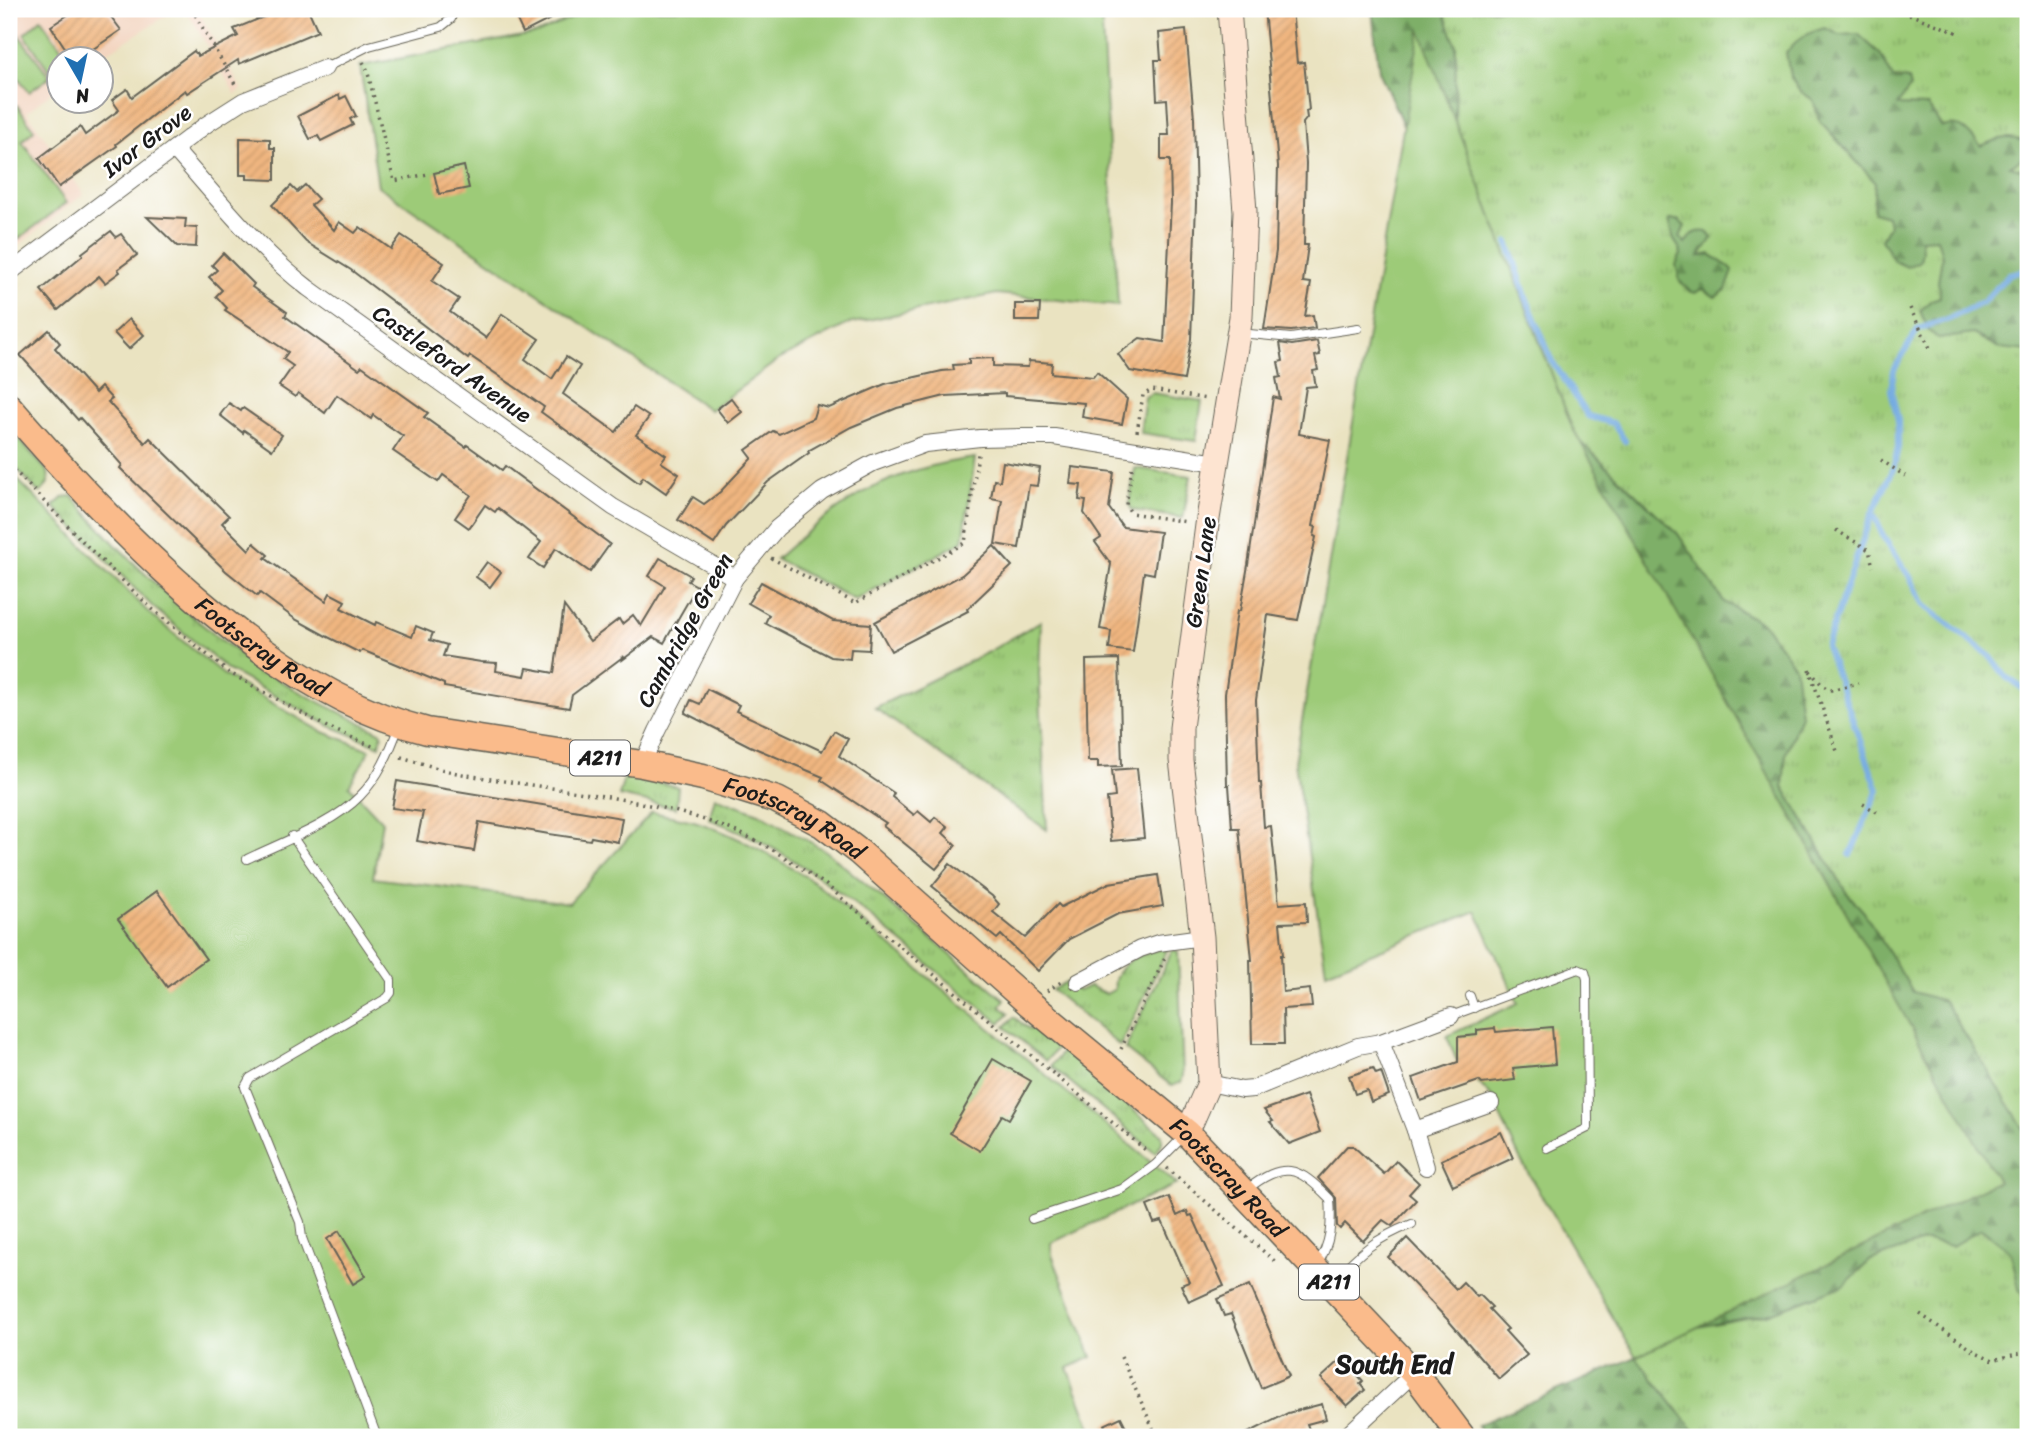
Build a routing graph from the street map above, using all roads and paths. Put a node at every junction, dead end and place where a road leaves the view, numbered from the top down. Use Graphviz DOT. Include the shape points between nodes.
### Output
graph roads {
  1 [pos="192,9"];
  2 [pos="453,9"];
  3 [pos="1229,9"];
  4 [pos="1896,9"];
  5 [pos="1958,33"];
  6 [pos="357,52"];
  7 [pos="325,68"];
  8 [pos="243,101"];
  9 [pos="174,149"];
  10 [pos="428,174"];
  11 [pos="9,273"];
  12 [pos="1910,308"];
  13 [pos="1358,328"];
  14 [pos="1238,333"];
  15 [pos="1931,350"];
  16 [pos="1227,402"];
  17 [pos="9,407"];
  18 [pos="981,438"];
  19 [pos="1135,450"];
  20 [pos="1881,460"];
  21 [pos="1217,463"];
  22 [pos="9,464"];
  23 [pos="1905,476"];
  24 [pos="1207,525"];
  25 [pos="1836,530"];
  26 [pos="756,551"];
  27 [pos="1872,567"];
  28 [pos="734,578"];
  29 [pos="1858,683"];
  30 [pos="399,724"];
  31 [pos="389,753"];
  32 [pos="1838,754"];
  33 [pos="642,764"];
  34 [pos="1863,804"];
  35 [pos="1877,812"];
  36 [pos="292,836"];
  37 [pos="247,859"];
  38 [pos="1202,937"];
  39 [pos="1173,940"];
  40 [pos="1079,982"];
  41 [pos="1470,996"];
  42 [pos="1029,1003"];
  43 [pos="1474,1008"];
  44 [pos="1451,1016"];
  45 [pos="1381,1042"];
  46 [pos="1111,1070"];
  47 [pos="1209,1083"];
  48 [pos="1491,1103"];
  49 [pos="1415,1130"];
  50 [pos="1187,1133"];
  51 [pos="1547,1148"];
  52 [pos="1159,1161"];
  53 [pos="1426,1167"];
  54 [pos="1243,1191"];
  55 [pos="1032,1219"];
  56 [pos="1412,1224"];
  57 [pos="1280,1266"];
  58 [pos="1323,1276"];
  59 [pos="1920,1314"];
  60 [pos="2028,1351"];
  61 [pos="1121,1357"];
  62 [pos="1414,1373"];
  63 [pos="377,1437"];
  64 [pos="1157,1437"];
  65 [pos="1345,1437"];
  66 [pos="1462,1437"];
  1 -- 8 [label="path"];
  2 -- 6 [label="lane" via="440,27"];
  3 -- 14 [label="main road, Green Lane" via="1244,211"];
  4 -- 5 [label="path"];
  6 -- 7 [label="lane"];
  6 -- 10 [label="path" via="367,69 394,181"];
  7 -- 8 [label="street, Ivor Grove"];
  8 -- 9 [label="street, Ivor Grove"];
  9 -- 11 [label="street, Ivor Grove"];
  9 -- 28 [label="street, Castleford Avenue" via="246,229 308,288 613,507"];
  12 -- 15 [label="path"];
  13 -- 14 [label="lane" via="1291,338"];
  14 -- 16 [label="main road, Green Lane"];
  16 -- 19 [label="path" via="1152,390 1143,395"];
  16 -- 21 [label="main road, Green Lane"];
  17 -- 30 [label="main road, Footscray Road / A211" via="104,511 217,616 317,684"];
  18 -- 19 [label="street, Cambridge Green" via="1054,437"];
  18 -- 26 [label="street, Cambridge Green" via="925,444 873,463 822,491"];
  18 -- 26 [label="path" via="964,543 855,603"];
  19 -- 21 [label="street, Cambridge Green"];
  19 -- 24 [label="path" via="1126,505 1131,513"];
  20 -- 23 [label="path"];
  21 -- 24 [label="main road, Green Lane"];
  22 -- 31 [label="path" via="151,608 228,672 327,727"];
  24 -- 38 [label="main road, Green Lane" via="1181,728"];
  25 -- 27 [label="path" via="1869,550"];
  26 -- 28 [label="street, Cambridge Green"];
  28 -- 33 [label="street, Cambridge Green"];
  29 -- 32 [label="path" via="1833,690 1823,686 1809,669"];
  30 -- 31 [label="lane"];
  30 -- 33 [label="main road, Footscray Road / A211"];
  31 -- 36 [label="lane" via="359,797"];
  31 -- 52 [label="path" via="455,772 657,807 739,833 773,851 826,885"];
  33 -- 42 [label="main road, Footscray Road / A211" via="745,788 822,824"];
  34 -- 35 [label="path"];
  36 -- 37 [label="lane"];
  36 -- 63 [label="lane" via="391,980 391,993 250,1078 245,1087 300,1222 302,1238"];
  38 -- 39 [label="street"];
  38 -- 47 [label="main road, Green Lane"];
  39 -- 40 [label="street" via="1140,949"];
  39 -- 46 [label="path"];
  40 -- 42 [label="path" via="1069,977"];
  41 -- 43 [label="lane"];
  42 -- 46 [label="main road, Footscray Road / A211"];
  43 -- 44 [label="lane"];
  43 -- 51 [label="lane" via="1578,969 1585,972 1588,1128"];
  44 -- 45 [label="street"];
  45 -- 47 [label="street" via="1358,1046 1253,1089"];
  45 -- 49 [label="street"];
  46 -- 50 [label="main road, Footscray Road / A211"];
  47 -- 50 [label="main road, Green Lane"];
  48 -- 49 [label="street"];
  49 -- 53 [label="street"];
  50 -- 52 [label="lane"];
  50 -- 54 [label="main road, Footscray Road / A211"];
  52 -- 55 [label="lane" via="1122,1189"];
  52 -- 57 [label="path"];
  54 -- 58 [label="main road, Footscray Road / A211"];
  54 -- 58 [label="lane" via="1287,1169 1305,1176 1330,1199 1332,1221"];
  56 -- 58 [label="lane" via="1387,1234"];
  58 -- 62 [label="main road, Footscray Road / A211"];
  59 -- 60 [label="path" via="1993,1360"];
  61 -- 64 [label="path"];
  62 -- 65 [label="street"];
  62 -- 66 [label="main road, Footscray Road / A211"];
}
